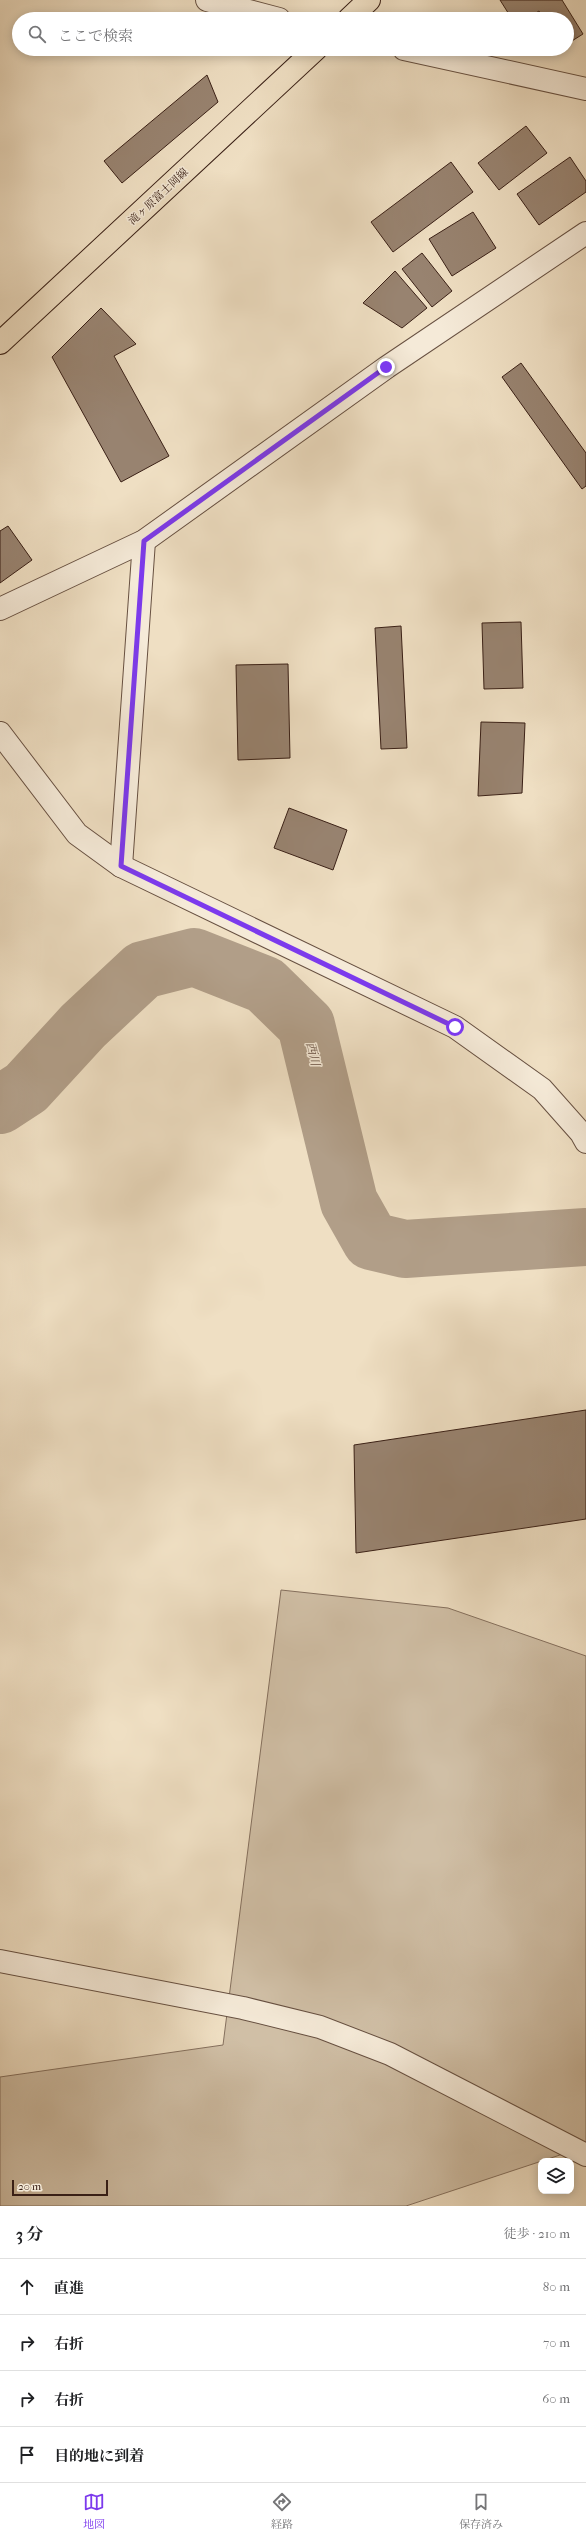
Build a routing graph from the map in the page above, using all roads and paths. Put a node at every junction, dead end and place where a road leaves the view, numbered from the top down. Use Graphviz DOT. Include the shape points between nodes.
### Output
graph roads {
  1 [pos="207,0"];
  2 [pos="369,0"];
  3 [pos="252,12"];
  4 [pos="356,12"];
  5 [pos="308,56"];
  6 [pos="435,56"];
  7 [pos="586,90"];
  8 [pos="586,233"];
  9 [pos="0,343"];
  10 [pos="144,541"];
  11 [pos="0,609"];
  12 [pos="0,733"];
  13 [pos="121,866"];
  14 [pos="586,1142"];
  15 [pos="0,1961"];
  16 [pos="586,2155"];
  1 -- 3 [label="street"];
  2 -- 4 [label="main road"];
  5 -- 9 [label="main road, 滝ヶ原富士岡線"];
  6 -- 7 [label="street"];
  8 -- 10 [label="street" via="386,367"];
  10 -- 11 [label="street"];
  10 -- 13 [label="street"];
  12 -- 13 [label="street" via="77,834"];
  13 -- 14 [label="street" via="455,1027 542,1089 582,1133"];
  15 -- 16 [label="street" via="243,2008 320,2027 390,2054"];
}
